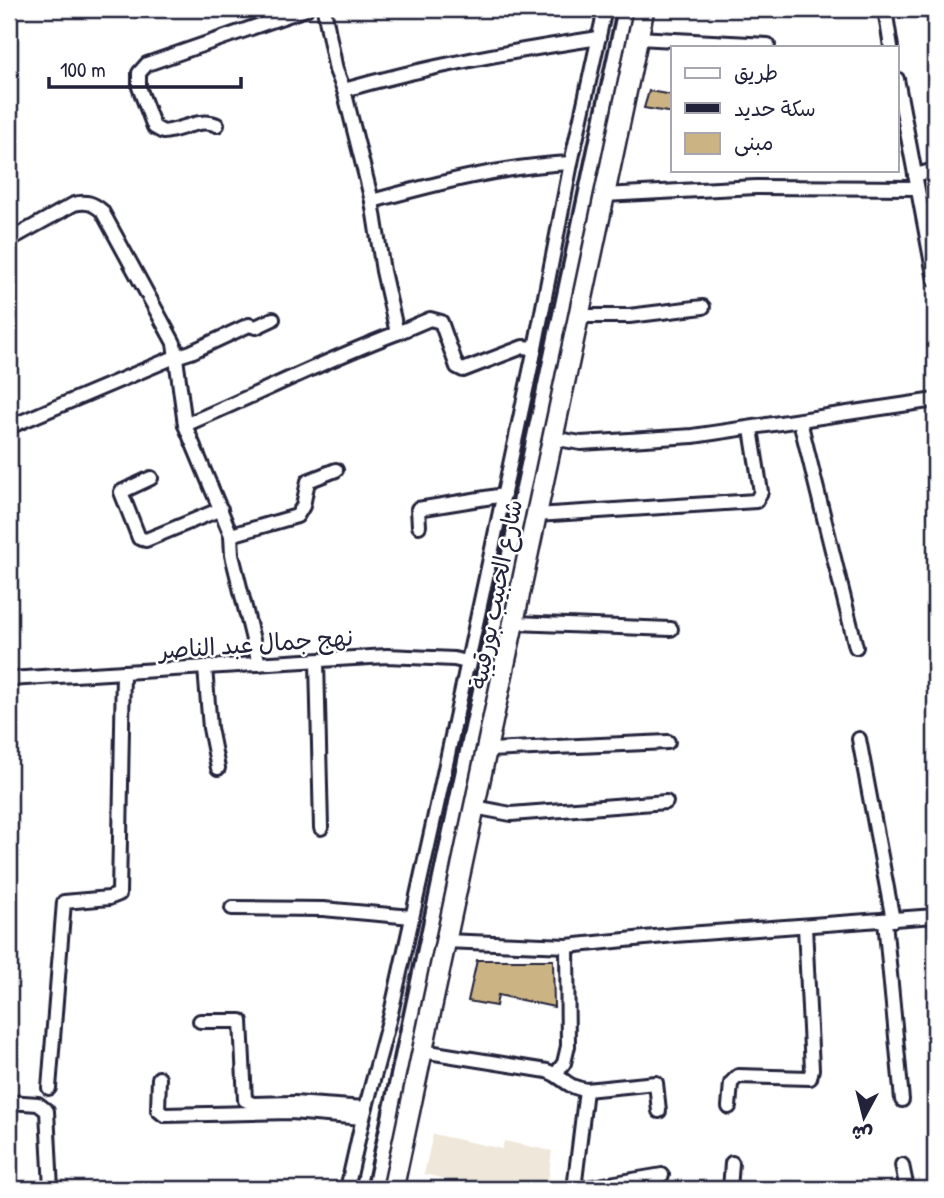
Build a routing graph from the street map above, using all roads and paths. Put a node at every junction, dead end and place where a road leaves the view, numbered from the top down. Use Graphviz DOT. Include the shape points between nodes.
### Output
graph roads {
  1 [pos="306,9"];
  2 [pos="324,9"];
  3 [pos="605,9"];
  4 [pos="644,9"];
  5 [pos="886,9"];
  6 [pos="599,38"];
  7 [pos="638,38"];
  8 [pos="768,45"];
  9 [pos="891,46"];
  10 [pos="898,84"];
  11 [pos="344,90"];
  12 [pos="217,125"];
  13 [pos="571,163"];
  14 [pos="935,170"];
  15 [pos="916,181"];
  16 [pos="604,195"];
  17 [pos="372,201"];
  18 [pos="9,240"];
  19 [pos="935,280"];
  20 [pos="703,307"];
  21 [pos="580,316"];
  22 [pos="274,319"];
  23 [pos="397,333"];
  24 [pos="536,348"];
  25 [pos="175,357"];
  26 [pos="935,400"];
  27 [pos="800,421"];
  28 [pos="185,425"];
  29 [pos="9,427"];
  30 [pos="751,429"];
  31 [pos="552,438"];
  32 [pos="336,470"];
  33 [pos="151,478"];
  34 [pos="504,495"];
  35 [pos="221,509"];
  36 [pos="536,515"];
  37 [pos="419,526"];
  38 [pos="231,535"];
  39 [pos="515,624"];
  40 [pos="671,629"];
  41 [pos="856,647"];
  42 [pos="317,661"];
  43 [pos="468,662"];
  44 [pos="260,664"];
  45 [pos="205,668"];
  46 [pos="506,671"];
  47 [pos="123,672"];
  48 [pos="9,679"];
  49 [pos="859,739"];
  50 [pos="668,742"];
  51 [pos="488,750"];
  52 [pos="218,768"];
  53 [pos="666,802"];
  54 [pos="474,807"];
  55 [pos="321,828"];
  56 [pos="232,908"];
  57 [pos="935,916"];
  58 [pos="412,917"];
  59 [pos="889,921"];
  60 [pos="805,927"];
  61 [pos="445,941"];
  62 [pos="567,946"];
  63 [pos="200,1021"];
  64 [pos="422,1051"];
  65 [pos="556,1074"];
  66 [pos="159,1078"];
  67 [pos="49,1088"];
  68 [pos="586,1090"];
  69 [pos="902,1100"];
  70 [pos="9,1102"];
  71 [pos="729,1107"];
  72 [pos="659,1111"];
  73 [pos="364,1113"];
  74 [pos="732,1163"];
  75 [pos="902,1165"];
  76 [pos="662,1175"];
  77 [pos="51,1189"];
  78 [pos="347,1189"];
  79 [pos="393,1189"];
  80 [pos="730,1189"];
  81 [pos="907,1189"];
  1 -- 12 [label="street" via="148,64 139,73 139,87 154,127 163,132 201,123"];
  2 -- 11 [label="street"];
  3 -- 6 [label="street"];
  4 -- 7 [label="main road, شارع الحبيب بورقيبة"];
  5 -- 9 [label="street"];
  6 -- 11 [label="street"];
  6 -- 13 [label="street"];
  7 -- 8 [label="street"];
  7 -- 16 [label="main road, شارع الحبيب بورقيبة"];
  10 -- 15 [label="street"];
  11 -- 17 [label="street"];
  13 -- 17 [label="street" via="498,170"];
  13 -- 24 [label="street"];
  14 -- 15 [label="street"];
  15 -- 16 [label="street"];
  15 -- 19 [label="street"];
  16 -- 21 [label="main road, شارع الحبيب بورقيبة"];
  17 -- 23 [label="street"];
  18 -- 25 [label="street" via="74,204 94,204 174,343"];
  20 -- 21 [label="street" via="629,316"];
  21 -- 31 [label="main road, شارع الحبيب بورقيبة"];
  22 -- 25 [label="street"];
  23 -- 24 [label="street" via="430,319 441,322 457,367 463,370 523,348"];
  23 -- 28 [label="street"];
  24 -- 34 [label="street"];
  25 -- 28 [label="street"];
  25 -- 29 [label="street"];
  26 -- 27 [label="street"];
  27 -- 30 [label="street"];
  27 -- 41 [label="street"];
  28 -- 35 [label="street"];
  30 -- 31 [label="street" via="581,443"];
  30 -- 36 [label="street" via="761,492 756,500"];
  31 -- 36 [label="main road, شارع الحبيب بورقيبة"];
  32 -- 38 [label="street" via="308,481 297,516"];
  33 -- 35 [label="street" via="121,492 139,538 146,540"];
  34 -- 37 [label="street" via="418,509"];
  34 -- 43 [label="street"];
  35 -- 38 [label="street"];
  36 -- 39 [label="main road, شارع الحبيب بورقيبة"];
  38 -- 44 [label="street"];
  39 -- 40 [label="street"];
  39 -- 46 [label="main road, شارع الحبيب بورقيبة"];
  42 -- 43 [label="street, نهج جمال عبد الناصر" via="387,656"];
  42 -- 44 [label="street, نهج جمال عبد الناصر"];
  42 -- 55 [label="street"];
  43 -- 46 [label="street, نهج جمال عبد الناصر"];
  43 -- 58 [label="street"];
  44 -- 45 [label="street, نهج جمال عبد الناصر"];
  45 -- 47 [label="street, نهج جمال عبد الناصر"];
  45 -- 52 [label="street"];
  46 -- 51 [label="main road, شارع الحبيب بورقيبة"];
  47 -- 48 [label="street, نهج جمال عبد الناصر"];
  47 -- 67 [label="street" via="119,894 64,902"];
  49 -- 59 [label="street"];
  50 -- 51 [label="street"];
  51 -- 54 [label="main road, شارع الحبيب بورقيبة"];
  53 -- 54 [label="street" via="511,814"];
  54 -- 61 [label="main road, شارع الحبيب بورقيبة"];
  56 -- 58 [label="street" via="323,909"];
  57 -- 59 [label="street"];
  58 -- 73 [label="street"];
  59 -- 60 [label="street"];
  59 -- 69 [label="street"];
  60 -- 62 [label="street"];
  60 -- 71 [label="street" via="810,1078 738,1076 731,1083"];
  61 -- 62 [label="street"];
  61 -- 64 [label="main road, شارع الحبيب بورقيبة"];
  62 -- 65 [label="street" via="568,1045"];
  63 -- 73 [label="street" via="241,1021 245,1100"];
  64 -- 65 [label="street"];
  64 -- 79 [label="main road, شارع الحبيب بورقيبة"];
  65 -- 68 [label="street" via="570,1087"];
  66 -- 73 [label="street" via="158,1110 164,1115"];
  68 -- 72 [label="street" via="656,1083"];
  68 -- 76 [label="street" via="575,1181 580,1189"];
  70 -- 77 [label="street" via="38,1104 47,1111"];
  73 -- 78 [label="street"];
  74 -- 80 [label="street"];
  75 -- 81 [label="street"];
}
